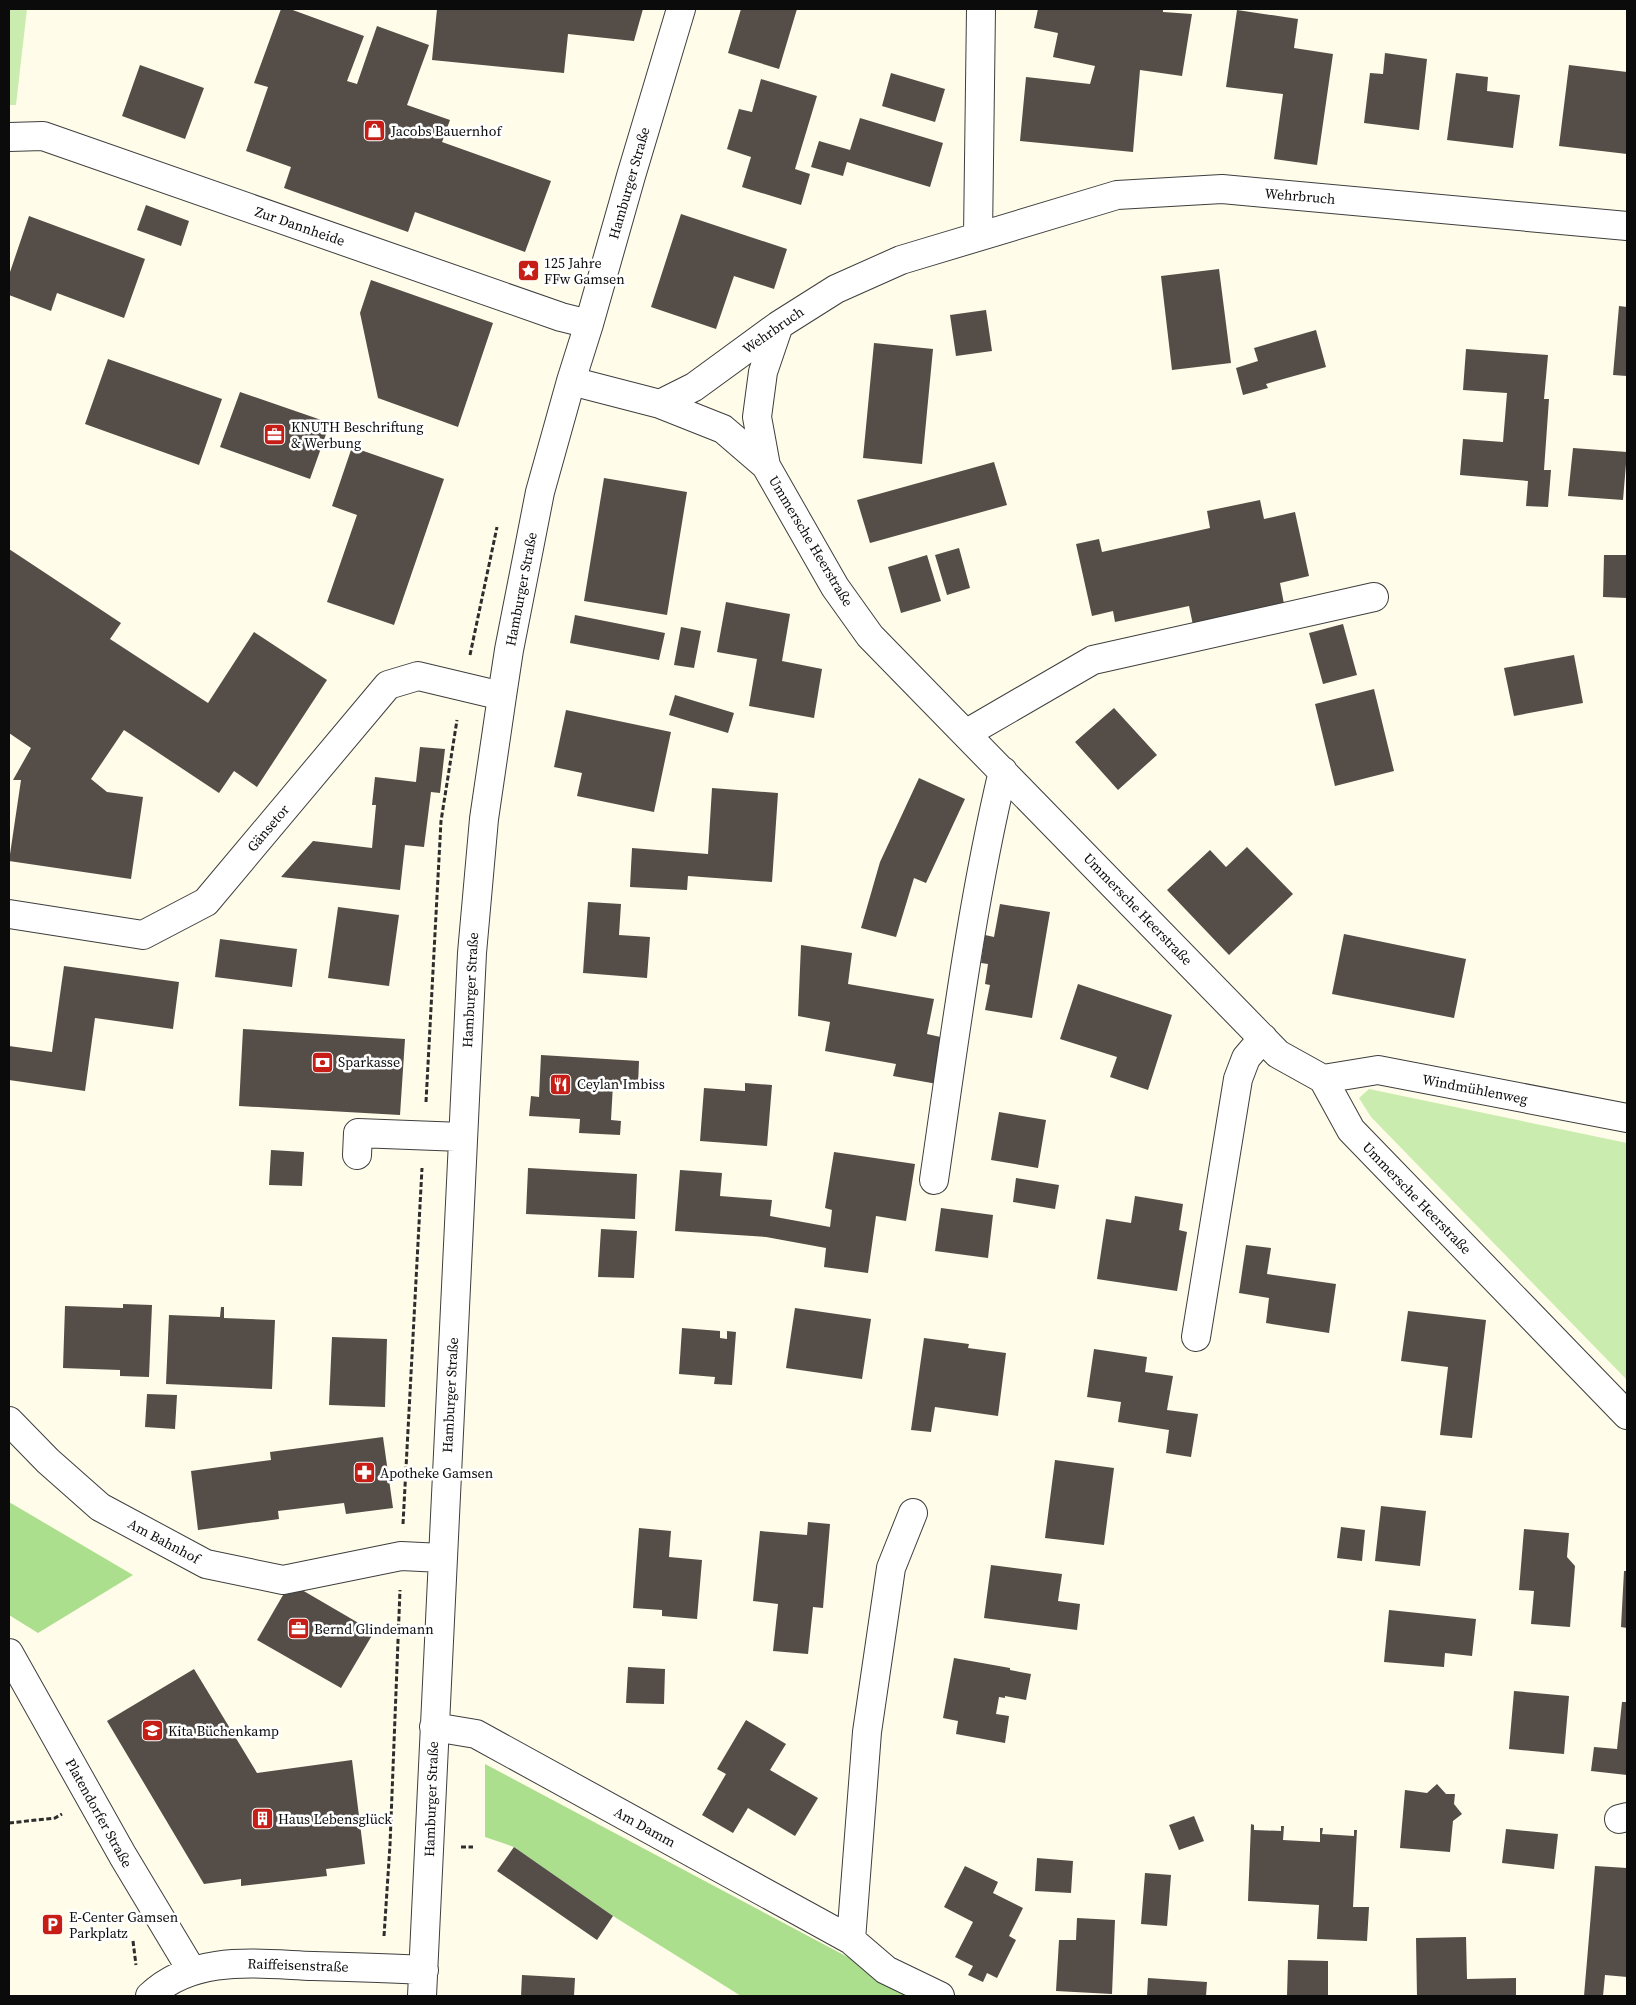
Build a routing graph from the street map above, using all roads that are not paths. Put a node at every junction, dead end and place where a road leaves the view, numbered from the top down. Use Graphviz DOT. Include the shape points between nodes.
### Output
graph roads {
  1 [pos="681,9"];
  2 [pos="981,9"];
  3 [pos="9,137"];
  4 [pos="1627,226"];
  5 [pos="978,236"];
  6 [pos="589,324"];
  7 [pos="779,325"];
  8 [pos="571,381"];
  9 [pos="660,404"];
  10 [pos="766,466"];
  11 [pos="1374,597"];
  12 [pos="502,696"];
  13 [pos="967,733"];
  14 [pos="1003,771"];
  15 [pos="9,914"];
  16 [pos="1263,1038"];
  17 [pos="1323,1079"];
  18 [pos="1627,1118"];
  19 [pos="462,1137"];
  20 [pos="357,1155"];
  21 [pos="934,1180"];
  22 [pos="1196,1337"];
  23 [pos="1627,1415"];
  24 [pos="9,1421"];
  25 [pos="913,1513"];
  26 [pos="442,1558"];
  27 [pos="9,1653"];
  28 [pos="434,1727"];
  29 [pos="851,1940"];
  30 [pos="192,1971"];
  31 [pos="423,1983"];
  32 [pos="150,1996"];
  33 [pos="940,1996"];
  1 -- 6 [label="street, Hamburger Straße"];
  2 -- 5 [label="street"];
  3 -- 6 [label="street, Zur Dannheide" via="43,136"];
  4 -- 5 [label="street, Wehrbruch" via="1222,189 1117,195"];
  5 -- 7 [label="street, Wehrbruch" via="901,260 836,289"];
  6 -- 8 [label="street, Hamburger Straße"];
  7 -- 9 [label="street, Wehrbruch" via="694,387"];
  7 -- 10 [label="street" via="763,372 757,417"];
  8 -- 9 [label="street"];
  8 -- 12 [label="street, Hamburger Straße" via="540,492"];
  9 -- 10 [label="street, Ummersche Heerstraße" via="723,429"];
  10 -- 13 [label="street, Ummersche Heerstraße" via="835,586 870,636"];
  11 -- 13 [label="street" via="1093,660"];
  12 -- 15 [label="street, Gänsetor" via="418,676 388,685 206,902 143,935"];
  12 -- 19 [label="street, Hamburger Straße" via="484,820 472,953"];
  13 -- 14 [label="street, Ummersche Heerstraße"];
  14 -- 16 [label="street, Ummersche Heerstraße"];
  14 -- 21 [label="street" via="974,909"];
  16 -- 17 [label="street, Ummersche Heerstraße" via="1278,1054"];
  16 -- 22 [label="street" via="1246,1058 1238,1079"];
  17 -- 18 [label="street, Windmühlenweg" via="1378,1070"];
  17 -- 23 [label="street, Ummersche Heerstraße" via="1351,1130"];
  19 -- 20 [label="street" via="358,1133"];
  19 -- 26 [label="street, Hamburger Straße"];
  24 -- 26 [label="street, Am Bahnhof" via="100,1507 206,1564 283,1580 401,1556"];
  25 -- 29 [label="street" via="891,1568 867,1732"];
  26 -- 28 [label="street, Hamburger Straße"];
  27 -- 30 [label="street, Platendorfer Straße"];
  28 -- 29 [label="street, Am Damm" via="476,1734"];
  28 -- 31 [label="street, Hamburger Straße"];
  29 -- 33 [label="street, Am Damm" via="886,1970"];
  30 -- 31 [label="street, Raiffeisenstraße" via="246,1962 382,1968"];
  30 -- 32 [label="street, Raiffeisenstraße" via="173,1979"];
}
